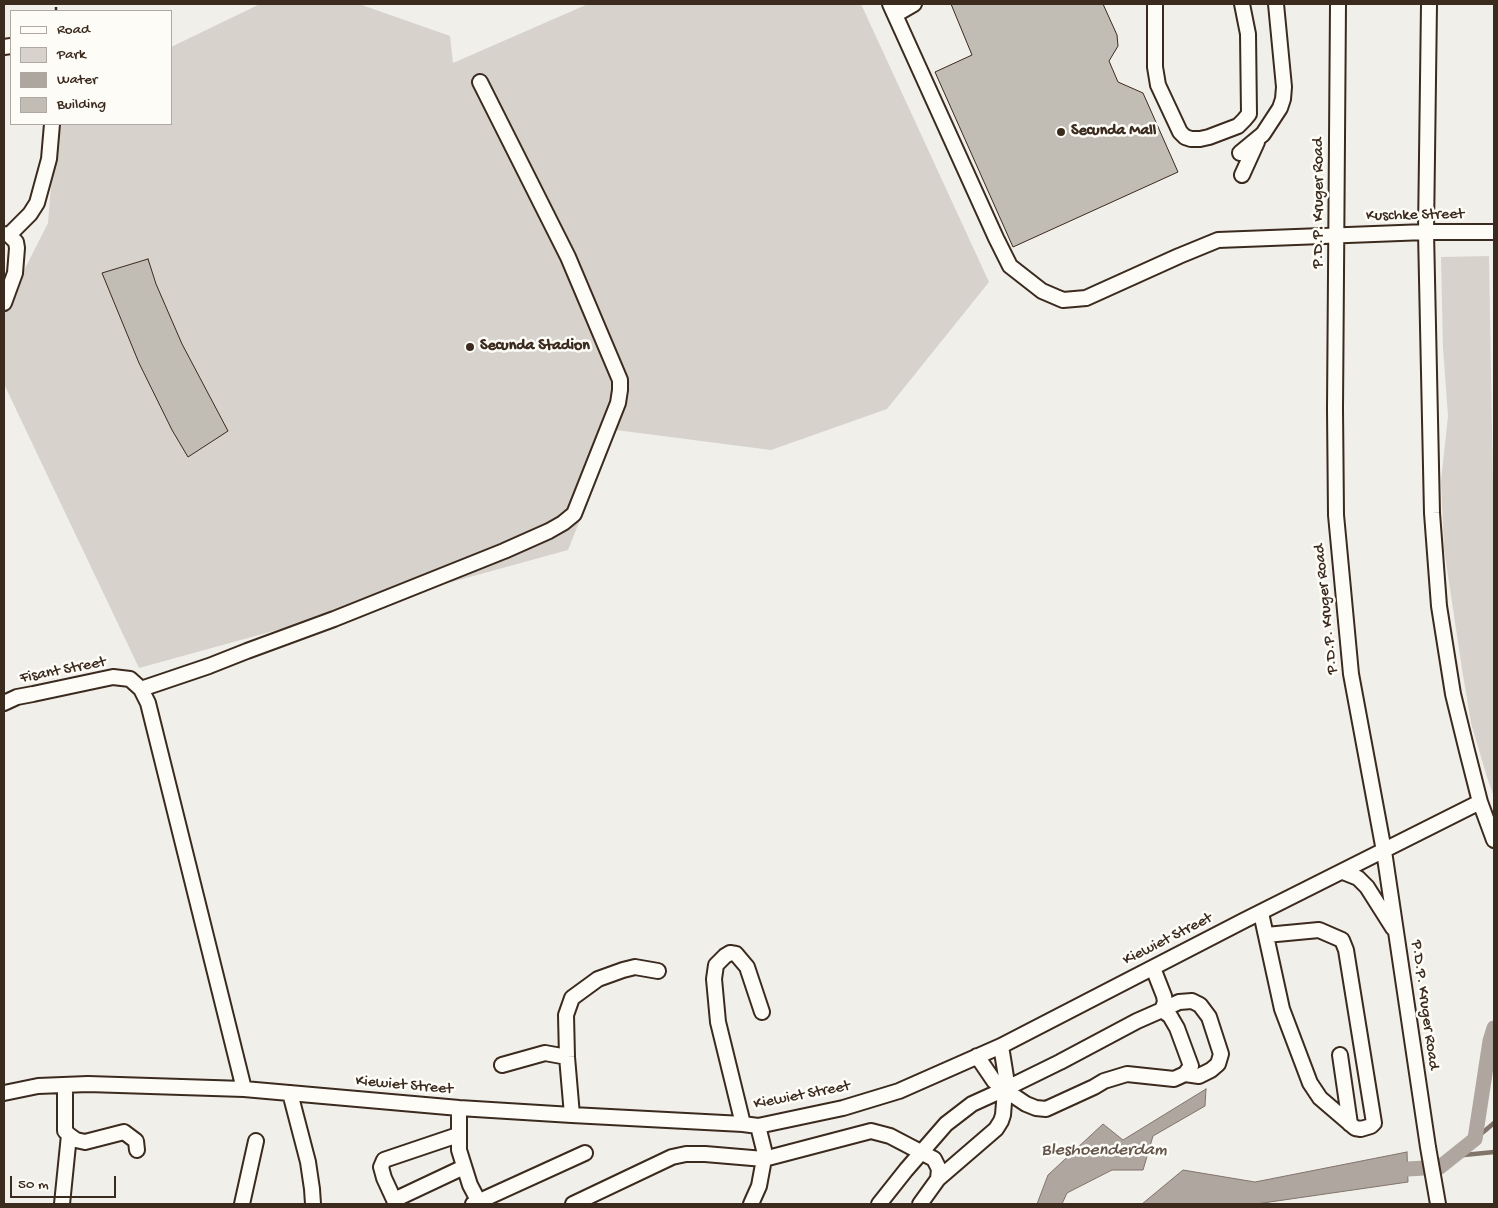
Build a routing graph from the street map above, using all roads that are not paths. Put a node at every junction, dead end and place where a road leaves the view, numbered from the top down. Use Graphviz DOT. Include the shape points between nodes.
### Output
graph roads {
  1 [pos="914,4"];
  2 [pos="1155,4"];
  3 [pos="1242,4"];
  4 [pos="1276,4"];
  5 [pos="1338,4"];
  6 [pos="1429,4"];
  7 [pos="892,10"];
  8 [pos="480,82"];
  9 [pos="52,125"];
  10 [pos="1259,137"];
  11 [pos="1240,153"];
  12 [pos="1242,175"];
  13 [pos="1426,232"];
  14 [pos="1494,232"];
  15 [pos="6,235"];
  16 [pos="1337,235"];
  17 [pos="4,303"];
  18 [pos="141,689"];
  19 [pos="4,703"];
  20 [pos="1480,802"];
  21 [pos="1494,840"];
  22 [pos="1384,851"];
  23 [pos="1343,872"];
  24 [pos="1261,913"];
  25 [pos="1396,932"];
  26 [pos="1266,935"];
  27 [pos="1153,968"];
  28 [pos="658,971"];
  29 [pos="1162,1010"];
  30 [pos="762,1012"];
  31 [pos="1001,1046"];
  32 [pos="977,1056"];
  33 [pos="1340,1056"];
  34 [pos="567,1057"];
  35 [pos="502,1064"];
  36 [pos="1185,1074"];
  37 [pos="65,1086"];
  38 [pos="244,1089"];
  39 [pos="1005,1089"];
  40 [pos="4,1093"];
  41 [pos="290,1093"];
  42 [pos="459,1108"];
  43 [pos="572,1115"];
  44 [pos="743,1124"];
  45 [pos="1350,1124"];
  46 [pos="758,1126"];
  47 [pos="458,1135"];
  48 [pos="69,1136"];
  49 [pos="256,1141"];
  50 [pos="137,1150"];
  51 [pos="585,1153"];
  52 [pos="922,1153"];
  53 [pos="764,1160"];
  54 [pos="464,1168"];
  55 [pos="938,1179"];
  56 [pos="395,1202"];
  57 [pos="62,1204"];
  58 [pos="242,1204"];
  59 [pos="313,1204"];
  60 [pos="477,1204"];
  61 [pos="573,1204"];
  62 [pos="751,1204"];
  63 [pos="879,1204"];
  64 [pos="920,1204"];
  65 [pos="1438,1204"];
  1 -- 7 [label="street"];
  2 -- 3 [label="street" via="1158,85 1180,132 1192,139 1209,137 1238,126 1249,114 1248,34"];
  4 -- 10 [label="street" via="1283,99 1275,117"];
  5 -- 16 [label="street, P.D.P. Kruger Road"];
  6 -- 13 [label="street"];
  7 -- 16 [label="street, Kuschke Street" via="1010,266 1042,291 1063,300 1086,298 1218,240"];
  8 -- 18 [label="street" via="568,257 620,380 618,403 574,514 549,532 504,551 326,622"];
  9 -- 15 [label="street" via="49,159 37,203 30,214"];
  10 -- 11 [label="street"];
  10 -- 12 [label="street"];
  13 -- 14 [label="street, Kuschke Street"];
  13 -- 16 [label="street, Kuschke Street"];
  13 -- 20 [label="street" via="1432,514 1438,606 1453,694"];
  15 -- 17 [label="street" via="16,242 17,248 16,272"];
  16 -- 22 [label="street, P.D.P. Kruger Road" via="1336,515 1351,674"];
  18 -- 19 [label="street, Fisant Street" via="130,679 113,677"];
  18 -- 38 [label="street" via="148,703"];
  20 -- 21 [label="street"];
  20 -- 22 [label="street, Kiewiet Street"];
  22 -- 23 [label="street, Kiewiet Street"];
  22 -- 25 [label="street, P.D.P. Kruger Road"];
  23 -- 24 [label="street, Kiewiet Street"];
  23 -- 25 [label="street" via="1358,878 1367,887"];
  24 -- 26 [label="street"];
  24 -- 27 [label="street, Kiewiet Street"];
  25 -- 65 [label="street, P.D.P. Kruger Road"];
  26 -- 45 [label="street" via="1282,1009 1306,1074 1320,1098"];
  26 -- 45 [label="street" via="1319,930 1342,940 1374,1123 1367,1129"];
  27 -- 29 [label="street" via="1164,996"];
  27 -- 31 [label="street, Kiewiet Street"];
  28 -- 34 [label="street" via="635,967 623,970 598,979 572,998 566,1015"];
  29 -- 36 [label="street" via="1177,1028 1191,1066"];
  29 -- 36 [label="street" via="1192,1001 1209,1016 1221,1054 1218,1064 1199,1076"];
  29 -- 39 [label="street"];
  30 -- 44 [label="street" via="747,967 736,954 725,956 716,966 714,979 718,1022"];
  31 -- 32 [label="street, Kiewiet Street"];
  31 -- 39 [label="street"];
  32 -- 39 [label="street" via="994,1081"];
  32 -- 46 [label="street, Kiewiet Street" via="899,1091 843,1108"];
  33 -- 45 [label="street"];
  34 -- 35 [label="street" via="545,1053"];
  34 -- 43 [label="street"];
  36 -- 39 [label="street" via="1174,1079 1127,1074 1104,1080 1046,1109 1026,1104"];
  37 -- 38 [label="street, Kiewiet Street"];
  37 -- 40 [label="street, Kiewiet Street" via="38,1086"];
  37 -- 48 [label="street" via="65,1131"];
  38 -- 41 [label="street, Kiewiet Street"];
  39 -- 52 [label="street" via="972,1104 946,1124"];
  39 -- 55 [label="street" via="1003,1115 996,1129"];
  41 -- 42 [label="street, Kiewiet Street"];
  41 -- 59 [label="street" via="308,1162"];
  42 -- 43 [label="street, Kiewiet Street"];
  42 -- 47 [label="street"];
  43 -- 44 [label="street, Kiewiet Street"];
  44 -- 46 [label="street, Kiewiet Street"];
  46 -- 53 [label="street"];
  47 -- 54 [label="street"];
  47 -- 56 [label="street" via="384,1160 381,1167"];
  48 -- 50 [label="street" via="86,1142 124,1132 136,1141"];
  48 -- 57 [label="street"];
  49 -- 58 [label="street"];
  51 -- 60 [label="street"];
  52 -- 53 [label="street" via="890,1136 871,1131"];
  52 -- 55 [label="street" via="934,1159 939,1170"];
  52 -- 63 [label="street"];
  53 -- 61 [label="street" via="705,1154 672,1157"];
  53 -- 62 [label="street" via="759,1186"];
  54 -- 56 [label="street"];
  54 -- 60 [label="street"];
  55 -- 64 [label="street"];
}
